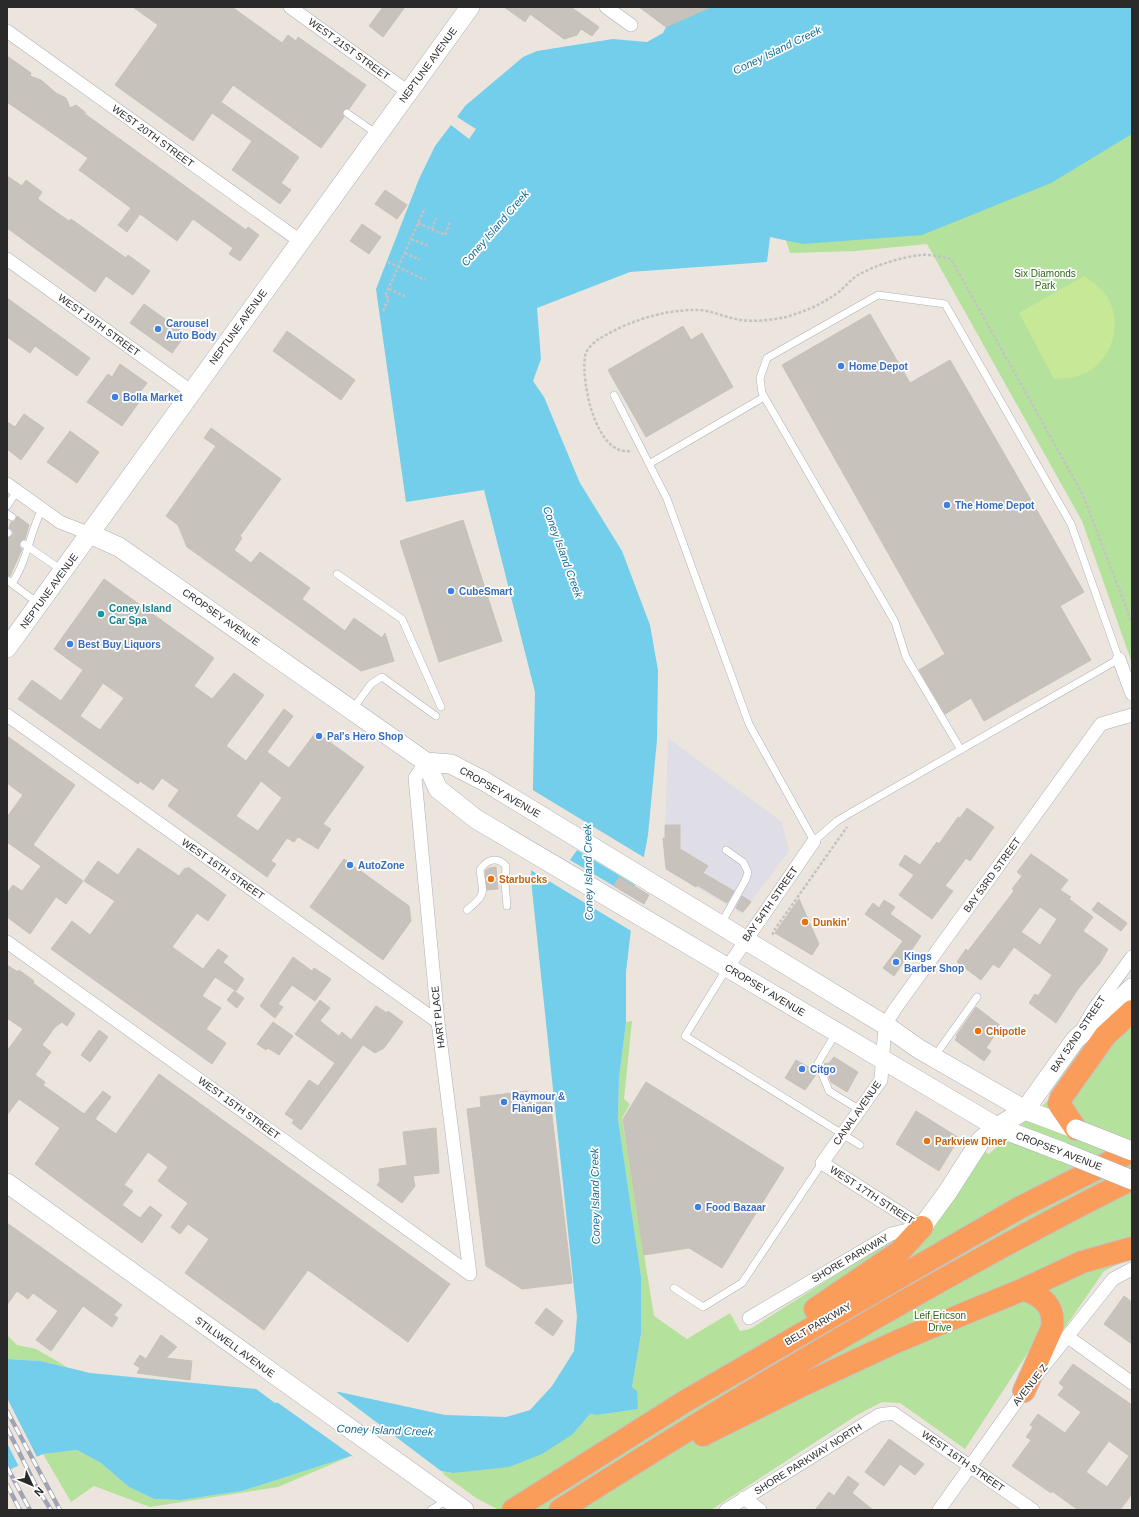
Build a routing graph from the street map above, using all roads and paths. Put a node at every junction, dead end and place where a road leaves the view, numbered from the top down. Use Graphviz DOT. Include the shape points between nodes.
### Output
graph roads {
  1 [pos="290,7"];
  2 [pos="470,7"];
  3 [pos="606,7"];
  4 [pos="631,25"];
  5 [pos="7,31"];
  6 [pos="408,92"];
  7 [pos="347,113"];
  8 [pos="377,134"];
  9 [pos="424,208"];
  10 [pos="436,218"];
  11 [pos="450,222"];
  12 [pos="418,223"];
  13 [pos="432,229"];
  14 [pos="411,239"];
  15 [pos="300,241"];
  16 [pos="430,246"];
  17 [pos="405,253"];
  18 [pos="7,259"];
  19 [pos="420,260"];
  20 [pos="388,262"];
  21 [pos="399,268"];
  22 [pos="425,280"];
  23 [pos="389,289"];
  24 [pos="407,297"];
  25 [pos="383,311"];
  26 [pos="192,392"];
  27 [pos="614,395"];
  28 [pos="764,396"];
  29 [pos="630,451"];
  30 [pos="649,464"];
  31 [pos="12,488"];
  32 [pos="7,506"];
  33 [pos="42,509"];
  34 [pos="90,534"];
  35 [pos="26,545"];
  36 [pos="63,572"];
  37 [pos="337,574"];
  38 [pos="9,582"];
  39 [pos="39,604"];
  40 [pos="1132,623"];
  41 [pos="7,648"];
  42 [pos="1119,659"];
  43 [pos="1132,694"];
  44 [pos="441,707"];
  45 [pos="352,710"];
  46 [pos="7,715"];
  47 [pos="1132,715"];
  48 [pos="436,716"];
  49 [pos="961,750"];
  50 [pos="426,762"];
  51 [pos="852,812"];
  52 [pos="814,841"];
  53 [pos="726,850"];
  54 [pos="507,906"];
  55 [pos="467,910"];
  56 [pos="721,924"];
  57 [pos="773,935"];
  58 [pos="746,940"];
  59 [pos="7,942"];
  60 [pos="1132,957"];
  61 [pos="727,968"];
  62 [pos="1132,988"];
  63 [pos="977,997"];
  64 [pos="1132,1011"];
  65 [pos="438,1022"];
  66 [pos="885,1025"];
  67 [pos="836,1033"];
  68 [pos="1075,1040"];
  69 [pos="933,1058"];
  70 [pos="883,1061"];
  71 [pos="860,1110"];
  72 [pos="1025,1110"];
  73 [pos="997,1127"];
  74 [pos="1076,1129"];
  75 [pos="843,1134"];
  76 [pos="860,1145"];
  77 [pos="1132,1151"];
  78 [pos="822,1163"];
  79 [pos="1132,1180"];
  80 [pos="7,1182"];
  81 [pos="922,1227"];
  82 [pos="1132,1248"];
  83 [pos="1132,1269"];
  84 [pos="470,1274"];
  85 [pos="674,1288"];
  86 [pos="1024,1289"];
  87 [pos="749,1318"];
  88 [pos="1068,1337"];
  89 [pos="1132,1383"];
  90 [pos="1024,1391"];
  91 [pos="684,1402"];
  92 [pos="893,1413"];
  93 [pos="707,1426"];
  94 [pos="971,1465"];
  95 [pos="744,1498"];
  96 [pos="456,1505"];
  97 [pos="431,1510"];
  98 [pos="513,1510"];
  99 [pos="560,1510"];
  100 [pos="726,1510"];
  101 [pos="760,1510"];
  102 [pos="939,1510"];
  103 [pos="1033,1510"];
  1 -- 6 [label="street, WEST 21ST STREET"];
  2 -- 6 [label="main road, NEPTUNE AVENUE"];
  3 -- 4 [label="street"];
  5 -- 15 [label="street, WEST 20TH STREET"];
  6 -- 8 [label="main road, NEPTUNE AVENUE"];
  7 -- 8 [label="lane"];
  8 -- 15 [label="main road, NEPTUNE AVENUE"];
  9 -- 12 [label="path"];
  10 -- 13 [label="path"];
  11 -- 13 [label="path" via="445,235"];
  12 -- 13 [label="path"];
  12 -- 14 [label="path"];
  14 -- 16 [label="path"];
  14 -- 17 [label="path"];
  15 -- 26 [label="main road, NEPTUNE AVENUE"];
  17 -- 19 [label="path"];
  17 -- 21 [label="path"];
  18 -- 26 [label="street, WEST 19TH STREET"];
  20 -- 21 [label="path"];
  21 -- 22 [label="path"];
  21 -- 23 [label="path"];
  23 -- 24 [label="path"];
  23 -- 25 [label="path" via="385,296 389,298"];
  26 -- 34 [label="main road, NEPTUNE AVENUE"];
  27 -- 30 [label="lane"];
  28 -- 30 [label="lane"];
  28 -- 42 [label="lane" via="760,378 767,358 878,295 945,304 1071,524"];
  28 -- 49 [label="lane" via="895,622 906,658"];
  29 -- 40 [label="path" via="624,452 615,448 605,439 589,405 585,357 590,346 598,339 662,312 700,310 741,320 785,317 817,307 858,276 880,265 922,254 951,259 1083,495"];
  30 -- 52 [label="lane" via="667,499 749,724"];
  31 -- 32 [label="lane"];
  31 -- 33 [label="street"];
  33 -- 34 [label="street" via="60,522"];
  33 -- 35 [label="lane" via="30,529"];
  34 -- 36 [label="main road, NEPTUNE AVENUE"];
  34 -- 45 [label="main road, CROPSEY AVENUE" via="119,547"];
  35 -- 36 [label="lane"];
  35 -- 38 [label="lane" via="17,575"];
  36 -- 39 [label="main road, NEPTUNE AVENUE"];
  37 -- 44 [label="lane" via="402,619"];
  38 -- 39 [label="lane"];
  39 -- 41 [label="main road, NEPTUNE AVENUE"];
  42 -- 43 [label="street"];
  42 -- 49 [label="lane"];
  45 -- 48 [label="lane" via="371,684 382,677"];
  45 -- 50 [label="main road, CROPSEY AVENUE"];
  46 -- 65 [label="street, WEST 16TH STREET"];
  47 -- 66 [label="street, BAY 53RD STREET" via="1101,724"];
  49 -- 51 [label="lane"];
  50 -- 56 [label="main road, CROPSEY AVENUE" via="450,764 479,778"];
  50 -- 61 [label="main road, CROPSEY AVENUE" via="438,789 476,819"];
  50 -- 65 [label="street, HART PLACE" via="415,778"];
  51 -- 52 [label="lane"];
  51 -- 57 [label="path" via="852,820"];
  52 -- 58 [label="street, BAY 54TH STREET"];
  53 -- 56 [label="lane" via="743,862 748,872"];
  54 -- 55 [label="lane" via="504,883 506,866 493,859 480,870 483,894 480,900"];
  56 -- 58 [label="main road, CROPSEY AVENUE"];
  58 -- 61 [label="street, BAY 54TH STREET"];
  58 -- 66 [label="main road, CROPSEY AVENUE"];
  59 -- 84 [label="street, WEST 15TH STREET"];
  60 -- 68 [label="street, BAY 52ND STREET"];
  61 -- 67 [label="main road, CROPSEY AVENUE"];
  61 -- 75 [label="lane" via="685,1036"];
  62 -- 68 [label="main road"];
  63 -- 69 [label="lane"];
  64 -- 74 [label="highway" via="1105,1036 1061,1098 1059,1104"];
  65 -- 84 [label="street, HART PLACE"];
  66 -- 69 [label="main road, CROPSEY AVENUE"];
  66 -- 70 [label="street"];
  67 -- 70 [label="main road, CROPSEY AVENUE"];
  67 -- 71 [label="lane" via="818,1063 829,1091"];
  68 -- 72 [label="main road, BAY 52ND STREET"];
  69 -- 72 [label="main road, CROPSEY AVENUE"];
  70 -- 71 [label="street, CANAL AVENUE" via="881,1080"];
  70 -- 73 [label="main road, CROPSEY AVENUE"];
  71 -- 75 [label="street, CANAL AVENUE"];
  72 -- 73 [label="main road"];
  72 -- 74 [label="main road, CROPSEY AVENUE"];
  73 -- 79 [label="main road, CROPSEY AVENUE, bridge"];
  73 -- 81 [label="main road" via="981,1140"];
  74 -- 77 [label="main road, CROPSEY AVENUE, bridge"];
  75 -- 76 [label="lane"];
  75 -- 78 [label="street, CANAL AVENUE"];
  77 -- 91 [label="highway, BELT PARKWAY" via="1006,1216"];
  78 -- 81 [label="street, WEST 17TH STREET"];
  78 -- 85 [label="lane" via="742,1283 703,1307"];
  79 -- 93 [label="highway" via="1045,1223 963,1269"];
  80 -- 96 [label="main road, STILLWELL AVENUE"];
  81 -- 87 [label="street, SHORE PARKWAY" via="891,1234"];
  81 -- 91 [label="highway" via="899,1252 837,1296 753,1348"];
  82 -- 86 [label="highway" via="1082,1262"];
  83 -- 88 [label="street, AVENUE Z" via="1113,1279"];
  86 -- 90 [label="highway" via="1041,1296 1052,1313 1053,1322"];
  86 -- 93 [label="highway" via="898,1341"];
  88 -- 89 [label="street"];
  88 -- 90 [label="street, AVENUE Z"];
  90 -- 94 [label="street, AVENUE Z"];
  91 -- 98 [label="highway, BELT PARKWAY"];
  92 -- 94 [label="street, WEST 16TH STREET"];
  92 -- 95 [label="street, SHORE PARKWAY NORTH" via="879,1415"];
  93 -- 99 [label="highway" via="620,1472"];
  94 -- 102 [label="street, AVENUE Z"];
  94 -- 103 [label="street, WEST 16TH STREET"];
  95 -- 100 [label="street, SHORE PARKWAY NORTH"];
  95 -- 101 [label="street"];
  96 -- 97 [label="lane"];
}
